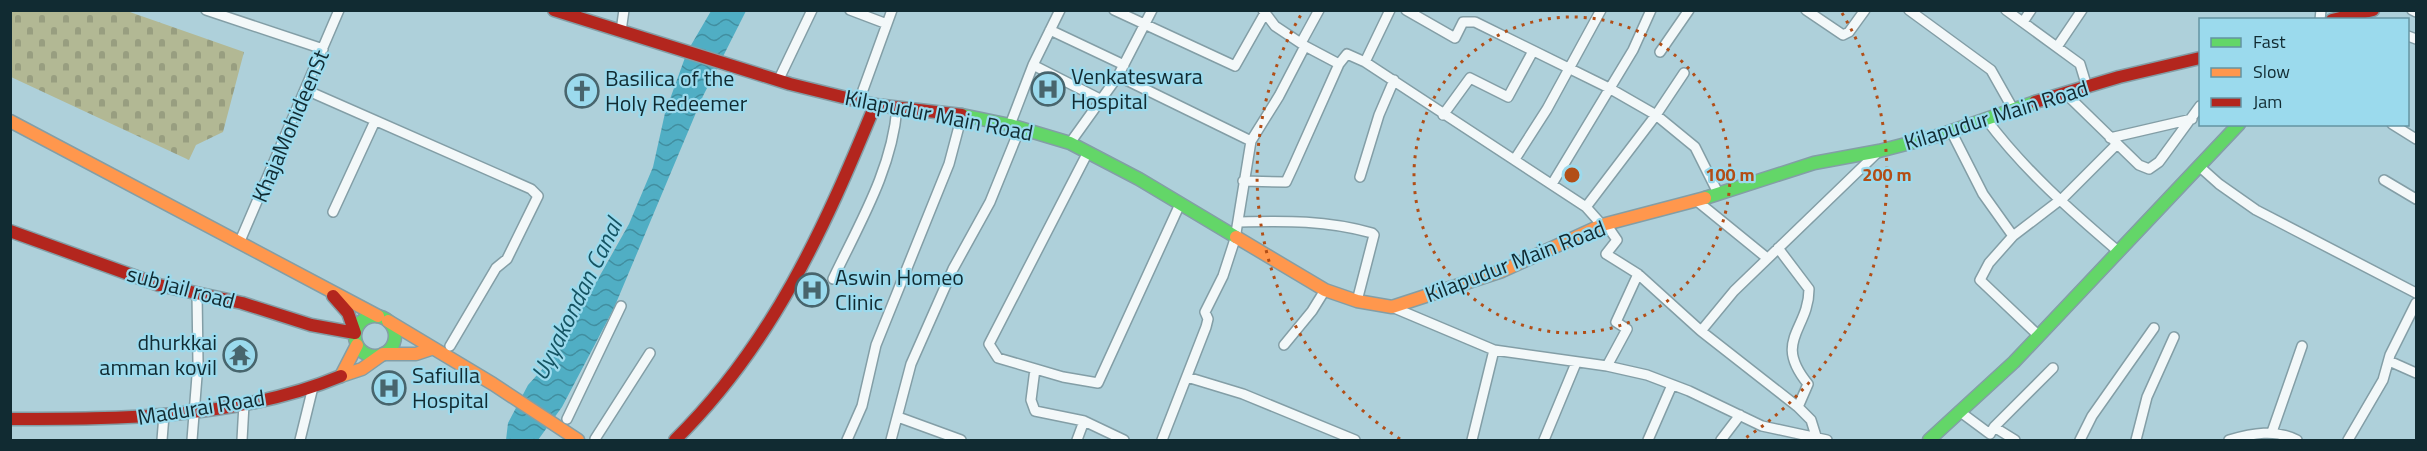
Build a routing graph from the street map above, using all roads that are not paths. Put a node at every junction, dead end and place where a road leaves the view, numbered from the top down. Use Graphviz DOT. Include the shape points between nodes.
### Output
graph roads {
  1 [pos="206,10"];
  2 [pos="339,10"];
  3 [pos="554,10"];
  4 [pos="624,10"];
  5 [pos="812,10"];
  6 [pos="850,10"];
  7 [pos="892,10"];
  8 [pos="1060,10"];
  9 [pos="1114,10"];
  10 [pos="1152,10"];
  11 [pos="1319,10"];
  12 [pos="1390,10"];
  13 [pos="1407,10"];
  14 [pos="1601,10"];
  15 [pos="1651,10"];
  16 [pos="1689,10"];
  17 [pos="1806,10"];
  18 [pos="1865,10"];
  19 [pos="1909,10"];
  20 [pos="2006,10"];
  21 [pos="2031,10"];
  22 [pos="2082,10"];
  23 [pos="2373,10"];
  24 [pos="1264,12"];
  25 [pos="2357,18"];
  26 [pos="2023,22"];
  27 [pos="887,24"];
  28 [pos="1145,25"];
  29 [pos="1050,30"];
  30 [pos="621,31"];
  31 [pos="1303,45"];
  32 [pos="2058,47"];
  33 [pos="323,49"];
  34 [pos="1533,51"];
  35 [pos="1660,52"];
  36 [pos="2199,58"];
  37 [pos="1365,62"];
  38 [pos="1339,64"];
  39 [pos="1034,65"];
  40 [pos="1124,65"];
  41 [pos="1569,69"];
  42 [pos="1684,73"];
  43 [pos="1119,75"];
  44 [pos="1394,80"];
  45 [pos="778,81"];
  46 [pos="2087,87"];
  47 [pos="1609,88"];
  48 [pos="306,90"];
  49 [pos="2065,93"];
  50 [pos="1102,100"];
  51 [pos="859,101"];
  52 [pos="874,105"];
  53 [pos="897,108"];
  54 [pos="2199,108"];
  55 [pos="2013,109"];
  56 [pos="962,115"];
  57 [pos="1443,115"];
  58 [pos="1656,115"];
  59 [pos="2192,118"];
  60 [pos="1986,119"];
  61 [pos="10,121"];
  62 [pos="375,121"];
  63 [pos="1015,126"];
  64 [pos="2237,126"];
  65 [pos="2395,126"];
  66 [pos="1951,131"];
  67 [pos="2416,139"];
  68 [pos="1251,141"];
  69 [pos="2114,141"];
  70 [pos="1070,143"];
  71 [pos="1879,151"];
  72 [pos="1088,152"];
  73 [pos="1515,159"];
  74 [pos="2200,167"];
  75 [pos="1360,177"];
  76 [pos="2384,180"];
  77 [pos="1243,181"];
  78 [pos="1552,184"];
  79 [pos="1718,193"];
  80 [pos="2416,200"];
  81 [pos="1697,201"];
  82 [pos="2059,201"];
  83 [pos="1180,204"];
  84 [pos="1586,207"];
  85 [pos="333,212"];
  86 [pos="1238,222"];
  87 [pos="1604,224"];
  88 [pos="10,231"];
  89 [pos="2013,236"];
  90 [pos="1235,239"];
  91 [pos="240,241"];
  92 [pos="1778,248"];
  93 [pos="2119,252"];
  94 [pos="1767,258"];
  95 [pos="1638,274"];
  96 [pos="833,279"];
  97 [pos="1325,290"];
  98 [pos="330,292"];
  99 [pos="197,293"];
  100 [pos="2416,294"];
  101 [pos="1357,301"];
  102 [pos="2416,303"];
  103 [pos="621,306"];
  104 [pos="1392,308"];
  105 [pos="383,318"];
  106 [pos="2154,328"];
  107 [pos="1701,331"];
  108 [pos="2039,336"];
  109 [pos="2174,338"];
  110 [pos="356,339"];
  111 [pos="1284,345"];
  112 [pos="2302,346"];
  113 [pos="431,349"];
  114 [pos="447,350"];
  115 [pos="1494,350"];
  116 [pos="650,352"];
  117 [pos="383,354"];
  118 [pos="2389,361"];
  119 [pos="1576,363"];
  120 [pos="1607,366"];
  121 [pos="2053,368"];
  122 [pos="1035,369"];
  123 [pos="2416,373"];
  124 [pos="341,376"];
  125 [pos="1187,377"];
  126 [pos="1672,385"];
  127 [pos="313,387"];
  128 [pos="244,404"];
  129 [pos="1798,407"];
  130 [pos="1959,411"];
  131 [pos="194,412"];
  132 [pos="164,415"];
  133 [pos="1740,415"];
  134 [pos="898,417"];
  135 [pos="567,418"];
  136 [pos="10,419"];
  137 [pos="1084,421"];
  138 [pos="2272,432"];
  139 [pos="1990,434"];
  140 [pos="1816,436"];
  141 [pos="595,439"];
  142 [pos="162,441"];
  143 [pos="192,441"];
  144 [pos="242,441"];
  145 [pos="300,441"];
  146 [pos="578,441"];
  147 [pos="675,441"];
  148 [pos="847,441"];
  149 [pos="891,441"];
  150 [pos="961,441"];
  151 [pos="1077,441"];
  152 [pos="1124,441"];
  153 [pos="1162,441"];
  154 [pos="1355,441"];
  155 [pos="1472,441"];
  156 [pos="1544,441"];
  157 [pos="1648,441"];
  158 [pos="1721,441"];
  159 [pos="1827,441"];
  160 [pos="1929,441"];
  161 [pos="2015,441"];
  162 [pos="2080,441"];
  163 [pos="2136,441"];
  164 [pos="2229,441"];
  165 [pos="2297,441"];
  166 [pos="2348,441"];
  1 -- 33 [label="street"];
  2 -- 33 [label="street, KhajaMohideenSt"];
  3 -- 30 [label="street, Kilapudur Main Road"];
  4 -- 30 [label="street"];
  5 -- 45 [label="street"];
  6 -- 27 [label="street"];
  7 -- 27 [label="street"];
  8 -- 29 [label="street"];
  9 -- 28 [label="street"];
  10 -- 28 [label="street"];
  11 -- 31 [label="street"];
  12 -- 37 [label="street"];
  13 -- 34 [label="street" via="1455,38 1463,22 1468,21"];
  14 -- 41 [label="street"];
  15 -- 47 [label="street" via="1633,50"];
  16 -- 35 [label="street"];
  17 -- 18 [label="street" via="1843,35"];
  19 -- 55 [label="street" via="1991,70"];
  20 -- 26 [label="street"];
  21 -- 26 [label="street"];
  22 -- 32 [label="street"];
  23 -- 25 [label="street"];
  24 -- 28 [label="street" via="1234,66"];
  24 -- 31 [label="street" via="1275,26"];
  26 -- 32 [label="street"];
  27 -- 51 [label="street"];
  28 -- 40 [label="street"];
  29 -- 39 [label="street"];
  29 -- 40 [label="street"];
  30 -- 45 [label="street, Kilapudur Main Road"];
  31 -- 38 [label="street"];
  31 -- 68 [label="street" via="1279,96"];
  32 -- 46 [label="street" via="2080,64"];
  33 -- 48 [label="street, KhajaMohideenSt"];
  34 -- 41 [label="street"];
  34 -- 57 [label="street" via="1508,97 1470,78"];
  36 -- 46 [label="street, Kilapudur Main Road"];
  37 -- 38 [label="street" via="1347,54"];
  37 -- 44 [label="street"];
  38 -- 77 [label="street" via="1286,182"];
  39 -- 50 [label="street"];
  39 -- 63 [label="street"];
  40 -- 43 [label="street"];
  41 -- 47 [label="street"];
  41 -- 73 [label="street"];
  42 -- 58 [label="street"];
  43 -- 50 [label="street"];
  43 -- 68 [label="street"];
  44 -- 57 [label="street"];
  44 -- 75 [label="street" via="1378,116"];
  45 -- 51 [label="street, Kilapudur Main Road"];
  46 -- 49 [label="street, Kilapudur Main Road"];
  47 -- 58 [label="street"];
  47 -- 78 [label="street"];
  48 -- 62 [label="street"];
  48 -- 91 [label="street, KhajaMohideenSt"];
  49 -- 55 [label="street, Kilapudur Main Road"];
  49 -- 69 [label="street"];
  50 -- 70 [label="street"];
  51 -- 52 [label="street, Kilapudur Main Road"];
  52 -- 53 [label="street, Kilapudur Main Road"];
  52 -- 147 [label="street" via="833,200 749,359 704,416"];
  53 -- 56 [label="street, Kilapudur Main Road"];
  53 -- 96 [label="street" via="895,127 870,205"];
  54 -- 59 [label="street"];
  55 -- 60 [label="street, Kilapudur Main Road"];
  56 -- 63 [label="street, Kilapudur Main Road"];
  56 -- 148 [label="street" via="949,164 876,345 862,406"];
  57 -- 73 [label="street"];
  58 -- 79 [label="street" via="1695,147"];
  58 -- 84 [label="street"];
  59 -- 69 [label="street"];
  59 -- 69 [label="street" via="2159,162 2149,169 2139,165"];
  60 -- 66 [label="street, Kilapudur Main Road"];
  60 -- 82 [label="street"];
  61 -- 91 [label="street"];
  62 -- 85 [label="street"];
  62 -- 114 [label="street" via="531,189 538,196 507,259 496,268"];
  63 -- 70 [label="street, Kilapudur Main Road"];
  63 -- 134 [label="street" via="990,202 958,259 911,364"];
  64 -- 74 [label="street"];
  65 -- 67 [label="street"];
  66 -- 71 [label="street, Kilapudur Main Road"];
  66 -- 89 [label="street" via="1983,194"];
  68 -- 77 [label="street"];
  69 -- 82 [label="street"];
  70 -- 72 [label="street, Kilapudur Main Road"];
  71 -- 79 [label="street, Kilapudur Main Road" via="1814,163"];
  71 -- 92 [label="street"];
  72 -- 83 [label="street, Kilapudur Main Road"];
  72 -- 122 [label="street" via="989,344 998,358"];
  73 -- 78 [label="street"];
  74 -- 93 [label="street"];
  74 -- 100 [label="street" via="2256,210"];
  76 -- 80 [label="street"];
  77 -- 86 [label="street"];
  78 -- 84 [label="street"];
  79 -- 81 [label="street, Kilapudur Main Road"];
  81 -- 87 [label="street, Kilapudur Main Road"];
  81 -- 94 [label="street"];
  82 -- 89 [label="street"];
  82 -- 93 [label="street"];
  83 -- 90 [label="street, Kilapudur Main Road"];
  83 -- 122 [label="street" via="1098,383"];
  84 -- 87 [label="street"];
  86 -- 90 [label="street"];
  86 -- 101 [label="street" via="1299,220 1334,223 1372,233 1373,246"];
  87 -- 95 [label="street" via="1617,240 1606,254"];
  87 -- 104 [label="street, Kilapudur Main Road" via="1502,271"];
  88 -- 99 [label="street, sub jail road" via="159,285"];
  89 -- 108 [label="street" via="1980,280"];
  90 -- 97 [label="street, Kilapudur Main Road"];
  90 -- 125 [label="street" via="1205,312 1208,319"];
  91 -- 98 [label="street"];
  92 -- 94 [label="street"];
  92 -- 129 [label="street" via="1809,289 1792,342 1794,362 1808,384"];
  93 -- 108 [label="street"];
  94 -- 107 [label="street"];
  95 -- 107 [label="street"];
  95 -- 120 [label="street" via="1616,321 1627,329"];
  97 -- 101 [label="street, Kilapudur Main Road"];
  97 -- 111 [label="street"];
  98 -- 105 [label="street"];
  98 -- 110 [label="street" via="348,313"];
  99 -- 110 [label="street, sub jail road"];
  99 -- 131 [label="street"];
  101 -- 104 [label="street, Kilapudur Main Road"];
  102 -- 118 [label="street"];
  103 -- 135 [label="street"];
  104 -- 115 [label="street"];
  105 -- 110 [label="street" via="361,322"];
  105 -- 113 [label="street"];
  105 -- 117 [label="street" via="395,332 393,345"];
  106 -- 162 [label="street" via="2092,416"];
  107 -- 129 [label="street"];
  108 -- 130 [label="street"];
  109 -- 163 [label="street" via="2147,397"];
  110 -- 117 [label="street" via="366,354"];
  110 -- 124 [label="street"];
  112 -- 138 [label="street"];
  113 -- 114 [label="street"];
  113 -- 117 [label="street" via="416,354"];
  114 -- 146 [label="street"];
  115 -- 119 [label="street"];
  115 -- 155 [label="street"];
  116 -- 141 [label="street"];
  117 -- 124 [label="street, Madurai Road" via="362,369"];
  118 -- 123 [label="street"];
  118 -- 166 [label="street" via="2383,381"];
  119 -- 120 [label="street"];
  119 -- 156 [label="street"];
  120 -- 126 [label="street"];
  121 -- 139 [label="street"];
  122 -- 137 [label="street" via="1031,400 1035,411"];
  124 -- 127 [label="street, Madurai Road"];
  125 -- 153 [label="street"];
  125 -- 154 [label="street" via="1243,394"];
  126 -- 133 [label="street"];
  126 -- 157 [label="street"];
  127 -- 128 [label="street, Madurai Road"];
  127 -- 145 [label="street"];
  128 -- 131 [label="street, Madurai Road"];
  128 -- 144 [label="street"];
  129 -- 140 [label="street" via="1811,420"];
  130 -- 139 [label="street"];
  130 -- 160 [label="street"];
  131 -- 132 [label="street, Madurai Road"];
  131 -- 143 [label="street"];
  132 -- 136 [label="street, Madurai Road"];
  132 -- 142 [label="street"];
  133 -- 140 [label="street" via="1776,431"];
  133 -- 158 [label="street"];
  134 -- 149 [label="street"];
  134 -- 150 [label="street"];
  137 -- 151 [label="street"];
  137 -- 152 [label="street"];
  138 -- 164 [label="street"];
  138 -- 165 [label="street"];
  139 -- 161 [label="street"];
  140 -- 159 [label="street"];
}
